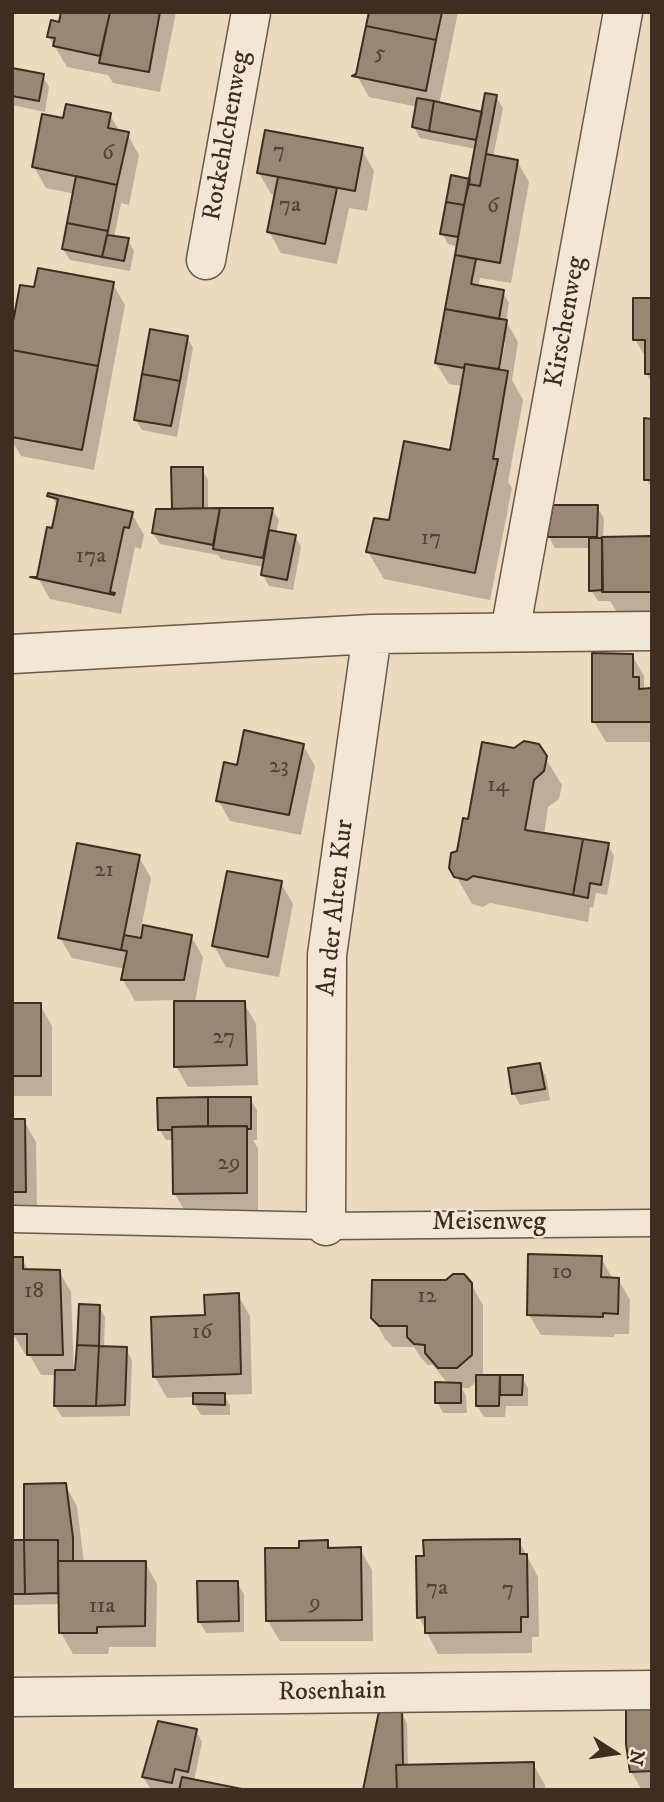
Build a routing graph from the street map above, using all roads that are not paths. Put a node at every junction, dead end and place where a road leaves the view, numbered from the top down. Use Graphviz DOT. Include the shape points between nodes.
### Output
graph roads {
  1 [pos="251,12"];
  2 [pos="623,12"];
  3 [pos="206,260"];
  4 [pos="652,631"];
  5 [pos="510,632"];
  6 [pos="372,634"];
  7 [pos="12,654"];
  8 [pos="12,1219"];
  9 [pos="652,1223"];
  10 [pos="326,1226"];
  11 [pos="652,1690"];
  12 [pos="12,1697"];
  1 -- 3 [label="street, Rotkehlchenweg"];
  2 -- 5 [label="street, Kirschenweg"];
  4 -- 5 [label="street"];
  5 -- 6 [label="street"];
  6 -- 7 [label="street"];
  6 -- 10 [label="street, An der Alten Kur" via="327,955"];
  8 -- 10 [label="lane, Meisenweg"];
  9 -- 10 [label="lane, Meisenweg"];
  11 -- 12 [label="street, Rosenhain"];
}
